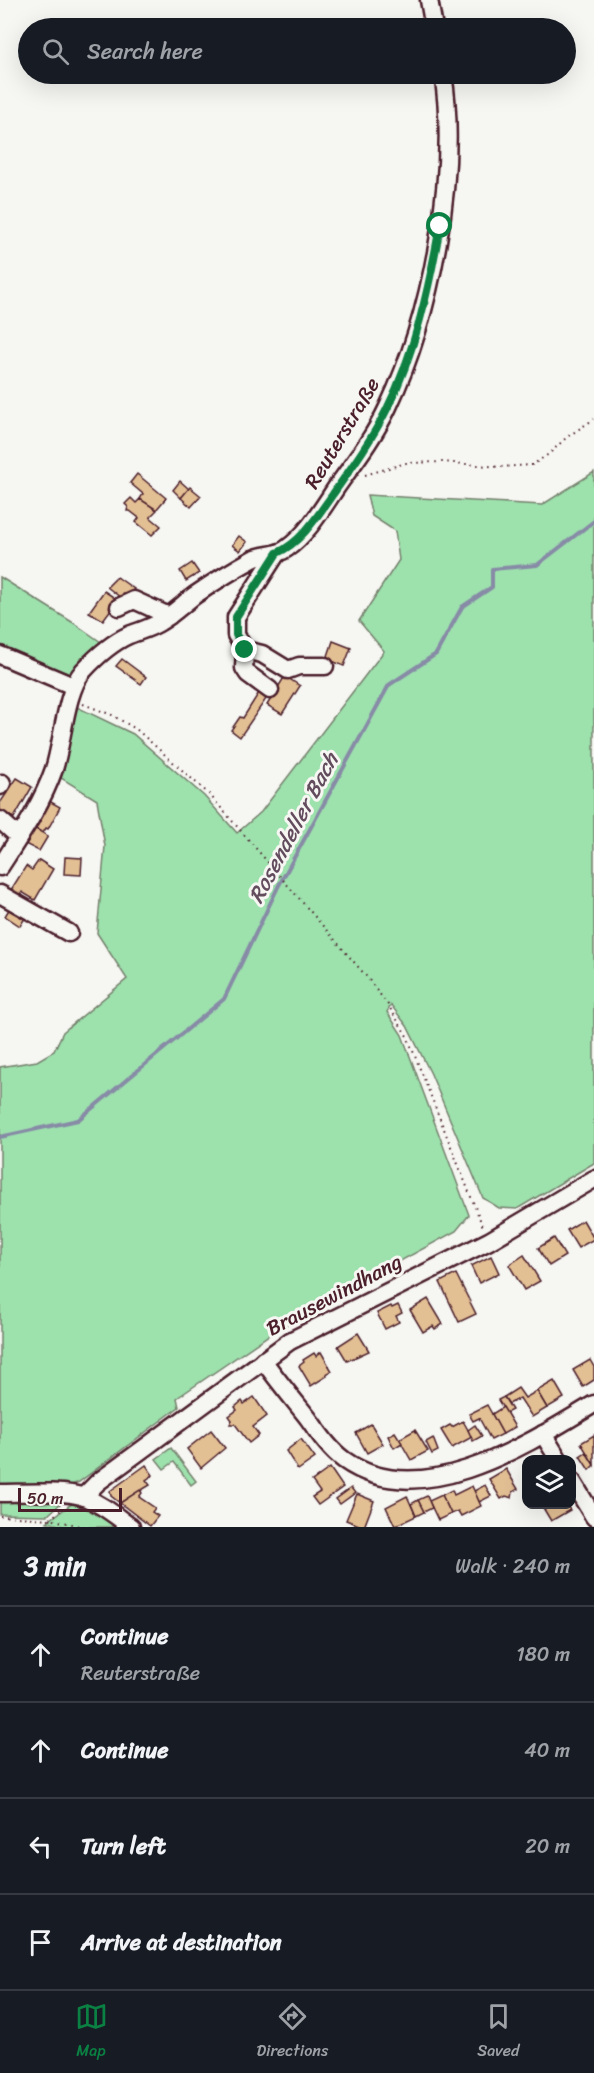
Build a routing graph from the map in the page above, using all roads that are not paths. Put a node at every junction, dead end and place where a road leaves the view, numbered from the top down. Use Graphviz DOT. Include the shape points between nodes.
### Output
graph roads {
  1 [pos="429,0"];
  2 [pos="432,18"];
  3 [pos="444,84"];
  4 [pos="277,553"];
  5 [pos="119,607"];
  6 [pos="170,616"];
  7 [pos="245,650"];
  8 [pos="0,655"];
  9 [pos="325,666"];
  10 [pos="270,690"];
  11 [pos="72,692"];
  12 [pos="0,820"];
  13 [pos="19,837"];
  14 [pos="0,867"];
  15 [pos="0,894"];
  16 [pos="69,933"];
  17 [pos="594,1179"];
  18 [pos="263,1360"];
  19 [pos="594,1404"];
  20 [pos="543,1434"];
  21 [pos="556,1455"];
  22 [pos="576,1487"];
  23 [pos="0,1493"];
  24 [pos="83,1497"];
  25 [pos="594,1517"];
  26 [pos="131,1527"];
  1 -- 2 [label="street"];
  3 -- 4 [label="street, Reuterstraße" via="448,129 440,226 407,361 391,401 344,477 316,518"];
  4 -- 6 [label="street, Reuterstraße" via="258,557 227,574"];
  4 -- 7 [label="street" via="236,617 236,635"];
  5 -- 6 [label="street" via="134,600"];
  6 -- 11 [label="street, Reuterstraße" via="102,652 81,673"];
  7 -- 9 [label="street" via="262,654 288,670"];
  7 -- 10 [label="street" via="244,668"];
  8 -- 11 [label="street"];
  11 -- 13 [label="street, Reuterstraße" via="54,769"];
  12 -- 13 [label="street"];
  13 -- 14 [label="street, Reuterstraße"];
  15 -- 16 [label="street"];
  17 -- 18 [label="street, Brausewindhang" via="489,1241 320,1324"];
  18 -- 20 [label="street" via="327,1444 356,1468 376,1475 406,1479 452,1472 512,1451"];
  18 -- 24 [label="street, Brausewindhang"];
  19 -- 20 [label="street"];
  20 -- 21 [label="street"];
  22 -- 25 [label="street"];
  23 -- 24 [label="street"];
  24 -- 26 [label="street"];
}
